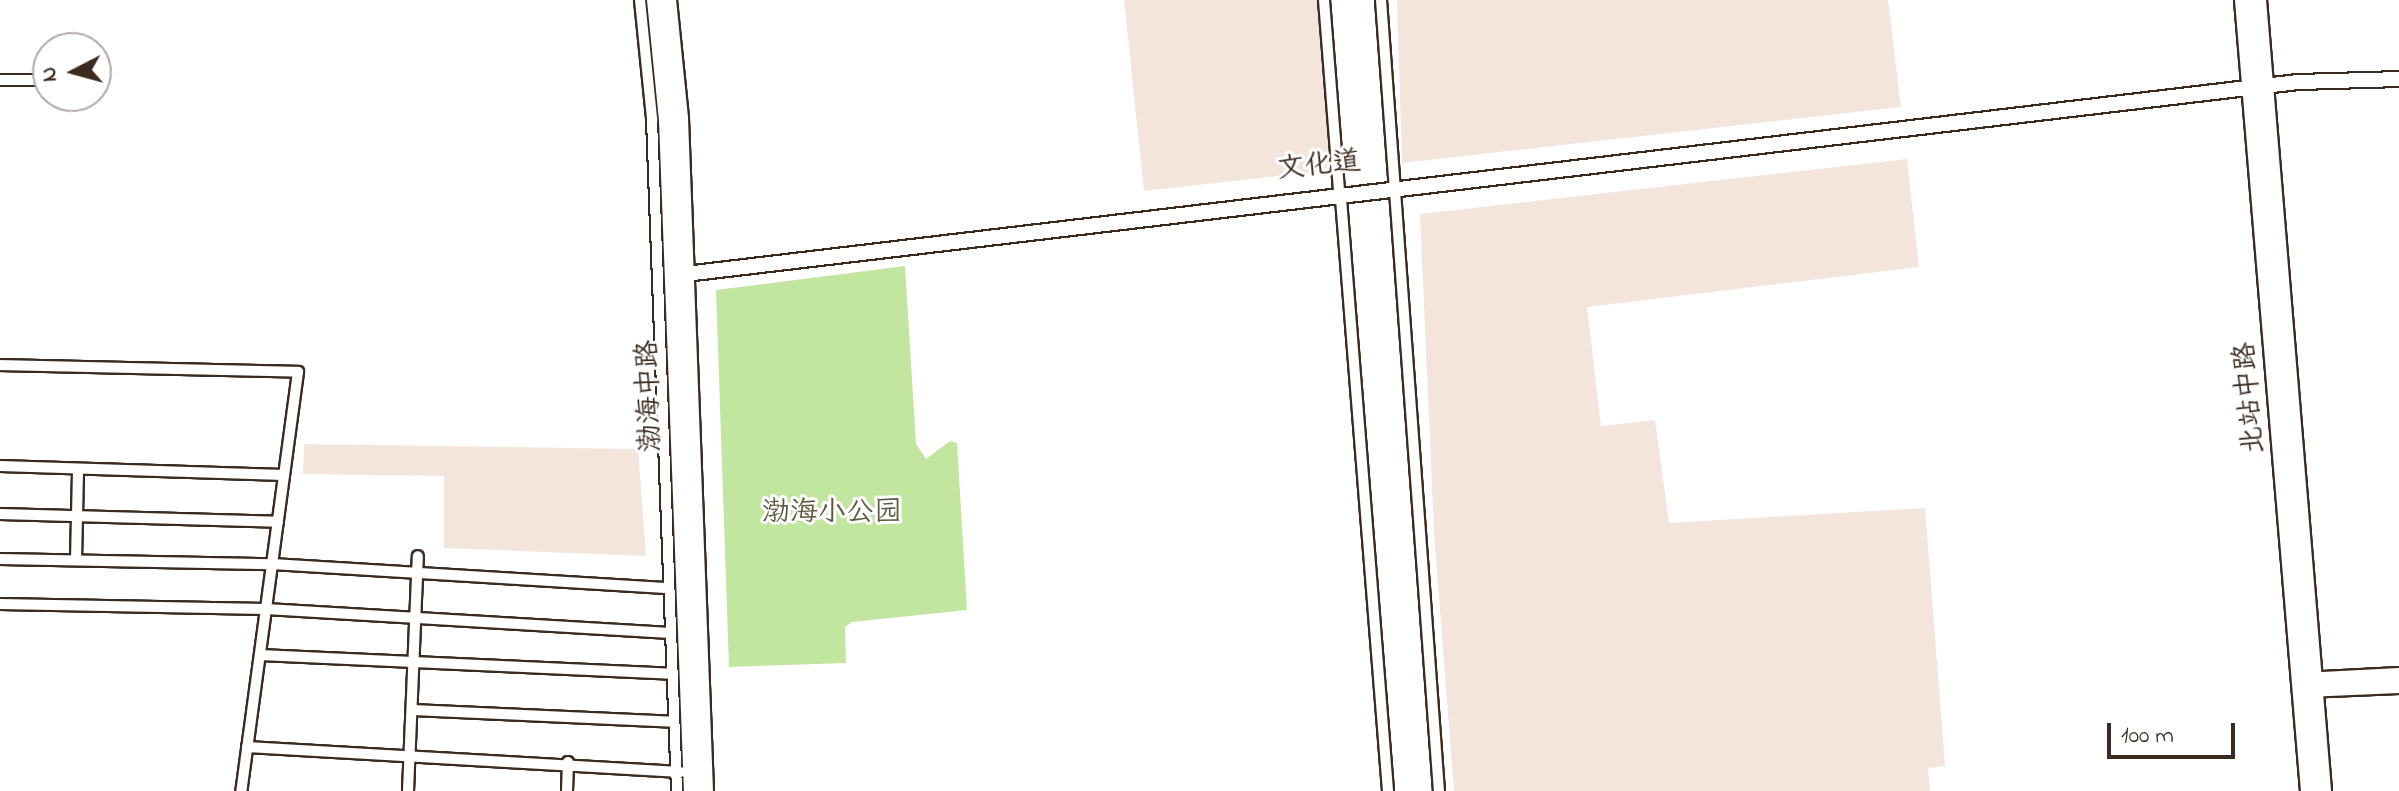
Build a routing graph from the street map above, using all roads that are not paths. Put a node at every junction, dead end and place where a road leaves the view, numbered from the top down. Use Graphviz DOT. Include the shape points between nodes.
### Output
graph roads {
  1 [pos="640,0"];
  2 [pos="655,0"];
  3 [pos="668,0"];
  4 [pos="1324,0"];
  5 [pos="1381,0"];
  6 [pos="2243,0"];
  7 [pos="2258,0"];
  8 [pos="2399,79"];
  9 [pos="0,80"];
  10 [pos="32,80"];
  11 [pos="2399,88"];
  12 [pos="2259,90"];
  13 [pos="1393,189"];
  14 [pos="1340,195"];
  15 [pos="679,270"];
  16 [pos="0,365"];
  17 [pos="0,466"];
  18 [pos="78,469"];
  19 [pos="284,475"];
  20 [pos="0,514"];
  21 [pos="77,515"];
  22 [pos="278,522"];
  23 [pos="418,556"];
  24 [pos="0,559"];
  25 [pos="76,560"];
  26 [pos="272,564"];
  27 [pos="417,574"];
  28 [pos="669,588"];
  29 [pos="0,604"];
  30 [pos="266,609"];
  31 [pos="415,617"];
  32 [pos="670,633"];
  33 [pos="260,655"];
  34 [pos="413,662"];
  35 [pos="672,674"];
  36 [pos="2399,675"];
  37 [pos="2308,685"];
  38 [pos="2399,686"];
  39 [pos="412,710"];
  40 [pos="674,722"];
  41 [pos="247,747"];
  42 [pos="410,755"];
  43 [pos="568,762"];
  44 [pos="684,772"];
  45 [pos="241,791"];
  46 [pos="408,791"];
  47 [pos="567,791"];
  48 [pos="677,791"];
  49 [pos="692,791"];
  50 [pos="705,791"];
  51 [pos="1388,791"];
  52 [pos="1439,791"];
  53 [pos="2309,791"];
  54 [pos="2323,791"];
  1 -- 28 [label="street" via="652,106"];
  2 -- 15 [label="main road, 渤海中路"];
  3 -- 15 [label="main road, 渤海中路" via="680,119"];
  4 -- 14 [label="street"];
  5 -- 13 [label="street"];
  6 -- 12 [label="main road, 北站中路"];
  7 -- 12 [label="main road, 北站中路"];
  8 -- 12 [label="street" via="2299,82"];
  9 -- 10 [label="street"];
  11 -- 12 [label="street"];
  12 -- 13 [label="street, 文化道"];
  12 -- 37 [label="main road, 北站中路"];
  13 -- 14 [label="street, 文化道"];
  13 -- 52 [label="street"];
  14 -- 15 [label="street, 文化道"];
  14 -- 51 [label="street"];
  15 -- 44 [label="main road, 渤海中路"];
  15 -- 50 [label="main road, 渤海中路"];
  16 -- 19 [label="street" via="298,372"];
  17 -- 18 [label="street"];
  18 -- 19 [label="street"];
  18 -- 21 [label="street"];
  19 -- 22 [label="street"];
  20 -- 21 [label="street"];
  21 -- 22 [label="street"];
  21 -- 25 [label="street"];
  22 -- 26 [label="street"];
  23 -- 27 [label="street"];
  24 -- 25 [label="street"];
  25 -- 26 [label="street"];
  26 -- 27 [label="street"];
  26 -- 30 [label="street"];
  27 -- 28 [label="street"];
  27 -- 31 [label="street"];
  28 -- 32 [label="street"];
  29 -- 30 [label="street"];
  30 -- 31 [label="street"];
  30 -- 33 [label="street"];
  31 -- 32 [label="street"];
  31 -- 34 [label="street"];
  32 -- 35 [label="street"];
  33 -- 34 [label="street"];
  33 -- 41 [label="street"];
  34 -- 35 [label="street"];
  34 -- 39 [label="street"];
  35 -- 40 [label="street"];
  36 -- 37 [label="street"];
  37 -- 38 [label="street"];
  37 -- 53 [label="main road, 北站中路"];
  37 -- 54 [label="main road, 北站中路"];
  39 -- 40 [label="street"];
  39 -- 42 [label="street"];
  40 -- 44 [label="street"];
  41 -- 42 [label="street"];
  41 -- 45 [label="street"];
  42 -- 43 [label="street"];
  42 -- 46 [label="street"];
  43 -- 44 [label="street"];
  43 -- 47 [label="street"];
  44 -- 48 [label="street"];
  44 -- 49 [label="main road, 渤海中路"];
}
